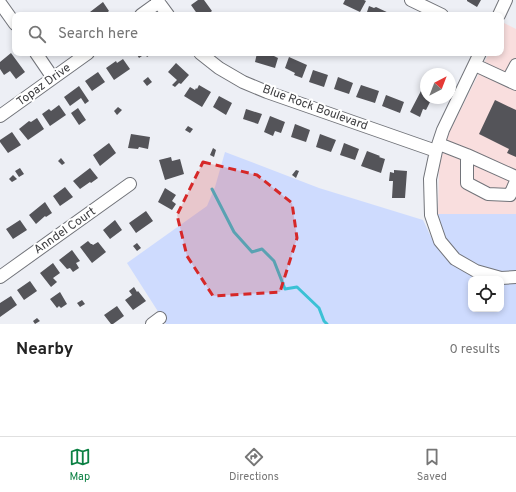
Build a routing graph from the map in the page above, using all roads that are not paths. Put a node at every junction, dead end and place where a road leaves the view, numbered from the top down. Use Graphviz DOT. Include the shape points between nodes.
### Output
graph roads {
  1 [pos="411,0"];
  2 [pos="506,0"];
  3 [pos="158,1"];
  4 [pos="0,3"];
  5 [pos="145,12"];
  6 [pos="166,12"];
  7 [pos="436,12"];
  8 [pos="500,12"];
  9 [pos="12,20"];
  10 [pos="38,56"];
  11 [pos="84,56"];
  12 [pos="204,56"];
  13 [pos="479,56"];
  14 [pos="475,65"];
  15 [pos="516,65"];
  16 [pos="53,78"];
  17 [pos="512,82"];
  18 [pos="0,116"];
  19 [pos="437,147"];
  20 [pos="467,155"];
  21 [pos="516,177"];
  22 [pos="516,181"];
  23 [pos="130,184"];
  24 [pos="0,277"];
  25 [pos="516,277"];
  1 -- 7 [label="street"];
  2 -- 8 [label="street"];
  3 -- 5 [label="street"];
  3 -- 6 [label="street"];
  4 -- 9 [label="street"];
  10 -- 16 [label="street"];
  11 -- 16 [label="street, Topaz Drive"];
  12 -- 19 [label="street, Blue Rock Boulevard" via="219,68 267,92"];
  13 -- 14 [label="street"];
  14 -- 17 [label="street"];
  14 -- 19 [label="street"];
  15 -- 17 [label="street"];
  16 -- 18 [label="street, Topaz Drive"];
  19 -- 20 [label="street, Blue Rock Boulevard"];
  19 -- 25 [label="street" via="430,179 431,215 440,241 455,259 476,271 501,278"];
  20 -- 21 [label="street, Blue Rock Boulevard"];
  20 -- 22 [label="street" via="467,184 488,194 510,195"];
  23 -- 24 [label="street, Anndel Court"];
}
